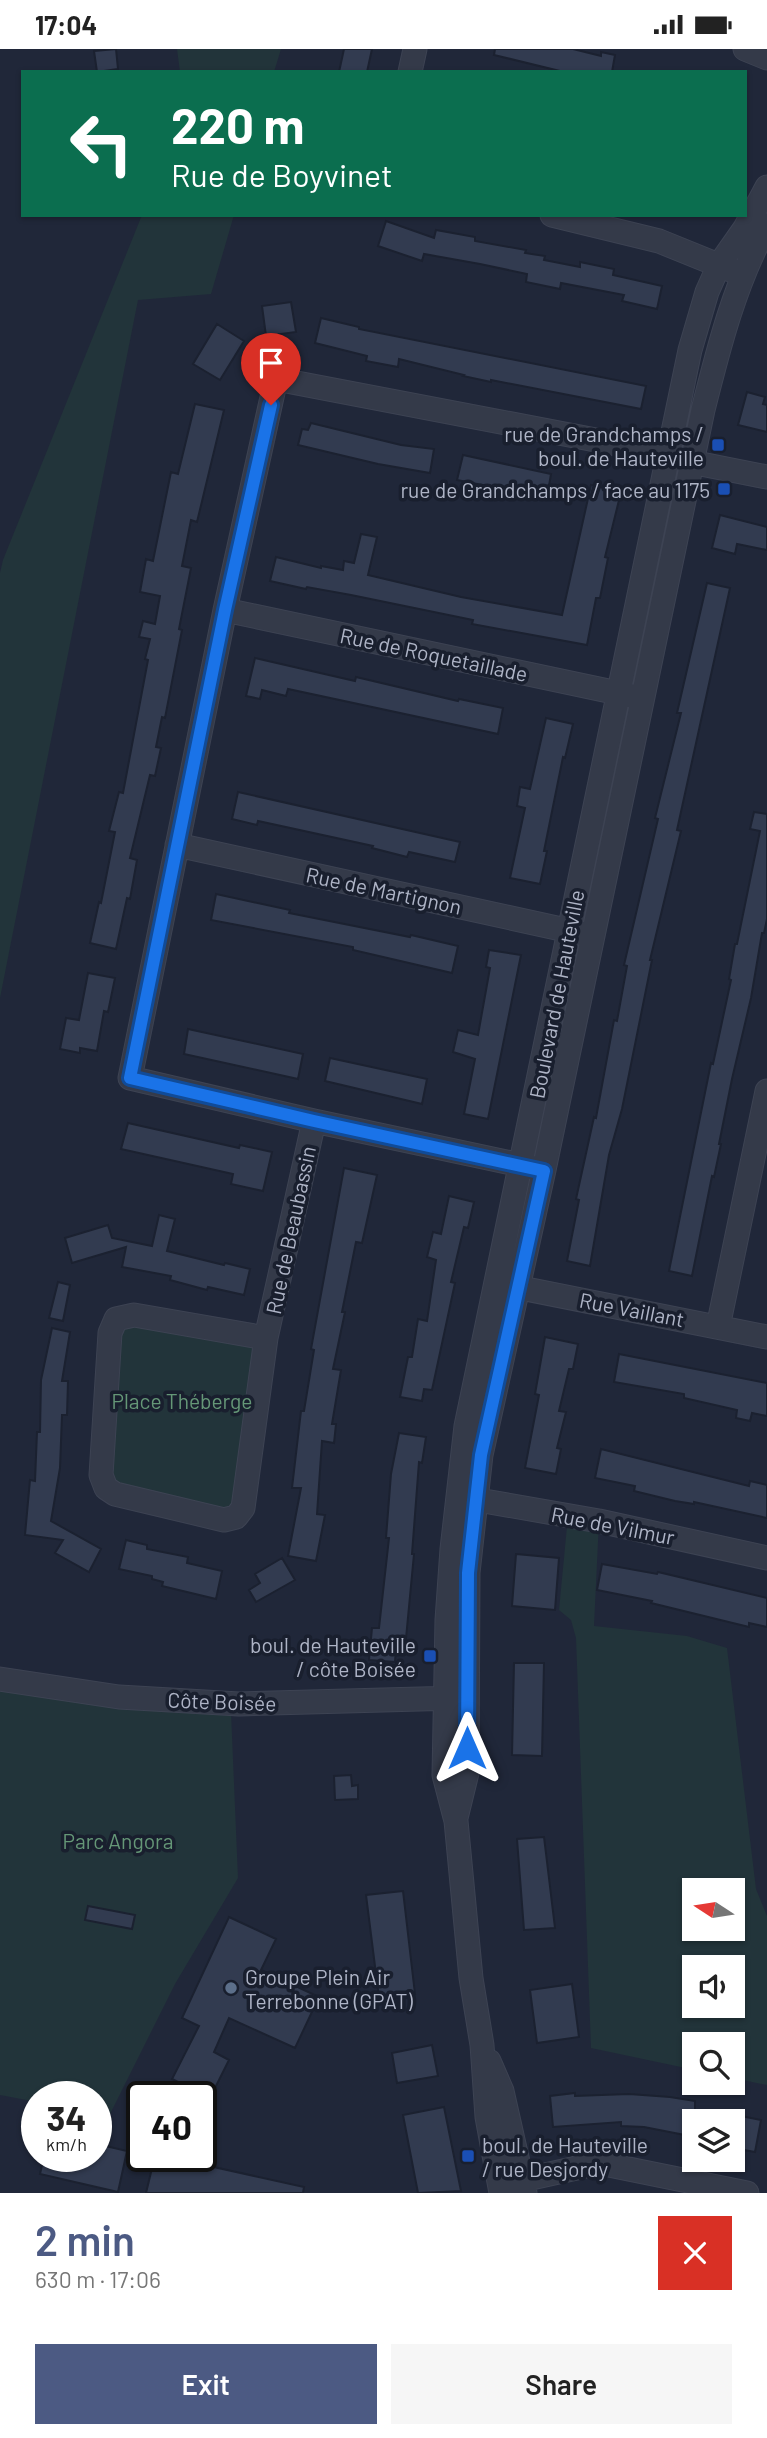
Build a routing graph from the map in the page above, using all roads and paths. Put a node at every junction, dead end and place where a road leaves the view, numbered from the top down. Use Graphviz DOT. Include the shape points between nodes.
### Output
graph roads {
  1 [pos="415,49"];
  2 [pos="745,49"];
  3 [pos="767,58"];
  4 [pos="410,70"];
  5 [pos="767,187"];
  6 [pos="560,217"];
  7 [pos="767,225"];
  8 [pos="719,265"];
  9 [pos="743,275"];
  10 [pos="667,456"];
  11 [pos="691,462"];
  12 [pos="767,477"];
  13 [pos="225,610"];
  14 [pos="618,692"];
  15 [pos="642,698"];
  16 [pos="177,845"];
  17 [pos="568,930"];
  18 [pos="592,935"];
  19 [pos="767,1091"];
  20 [pos="314,1121"];
  21 [pos="521,1165"];
  22 [pos="544,1171"];
  23 [pos="508,1285"];
  24 [pos="718,1327"];
  25 [pos="767,1336"];
  26 [pos="267,1338"];
  27 [pos="466,1498"];
  28 [pos="767,1559"];
  29 [pos="0,1679"];
  30 [pos="456,1698"];
  31 [pos="482,2045"];
  32 [pos="524,2186"];
  33 [pos="500,2189"];
  34 [pos="747,2193"];
  1 -- 4 [label="street"];
  2 -- 3 [label="street"];
  5 -- 8 [label="street, Boulevard de Hauteville"];
  6 -- 8 [label="street" via="659,241"];
  7 -- 9 [label="street, Boulevard de Hauteville"];
  8 -- 9 [label="street"];
  8 -- 10 [label="street, Boulevard de Hauteville" via="706,292 690,350"];
  9 -- 11 [label="street, Boulevard de Hauteville" via="726,322"];
  10 -- 11 [label="street"];
  10 -- 13 [label="street" via="276,379"];
  10 -- 14 [label="street, Boulevard de Hauteville"];
  11 -- 12 [label="street"];
  11 -- 15 [label="street, Boulevard de Hauteville"];
  13 -- 14 [label="street, Rue de Roquetaillade"];
  13 -- 16 [label="street"];
  14 -- 15 [label="street, Rue de Roquetaillade"];
  14 -- 17 [label="street, Boulevard de Hauteville"];
  15 -- 18 [label="street, Boulevard de Hauteville"];
  16 -- 17 [label="street, Rue de Martignon"];
  16 -- 20 [label="street" via="130,1078"];
  17 -- 18 [label="street, Rue de Martignon"];
  17 -- 21 [label="street, Boulevard de Hauteville"];
  18 -- 22 [label="street, Boulevard de Hauteville"];
  19 -- 24 [label="street"];
  20 -- 21 [label="street"];
  20 -- 26 [label="street, Rue de Beaubassin"];
  21 -- 22 [label="street"];
  21 -- 23 [label="street, Boulevard de Hauteville"];
  22 -- 23 [label="street, Boulevard de Hauteville"];
  23 -- 24 [label="street, Rue Vaillant"];
  23 -- 27 [label="street, Boulevard de Hauteville" via="481,1455"];
  24 -- 25 [label="street, Rue Vaillant"];
  26 -- 26 [label="street, Rue de Beaubassin" via="243,1508 236,1517 224,1520 106,1488 102,1475 110,1333 116,1319 134,1315"];
  27 -- 28 [label="street, Rue de Vilmur" via="599,1521"];
  27 -- 30 [label="street, Boulevard de Hauteville" via="468,1573"];
  29 -- 30 [label="street, Côte Boisée" via="119,1697 239,1704"];
  30 -- 31 [label="street, Boulevard de Hauteville" via="444,1776 456,1821"];
  31 -- 32 [label="street, Boulevard de Hauteville" via="502,2091"];
  31 -- 33 [label="street, Boulevard de Hauteville" via="487,2117"];
  32 -- 33 [label="street"];
  32 -- 34 [label="street" via="599,2163"];
}
